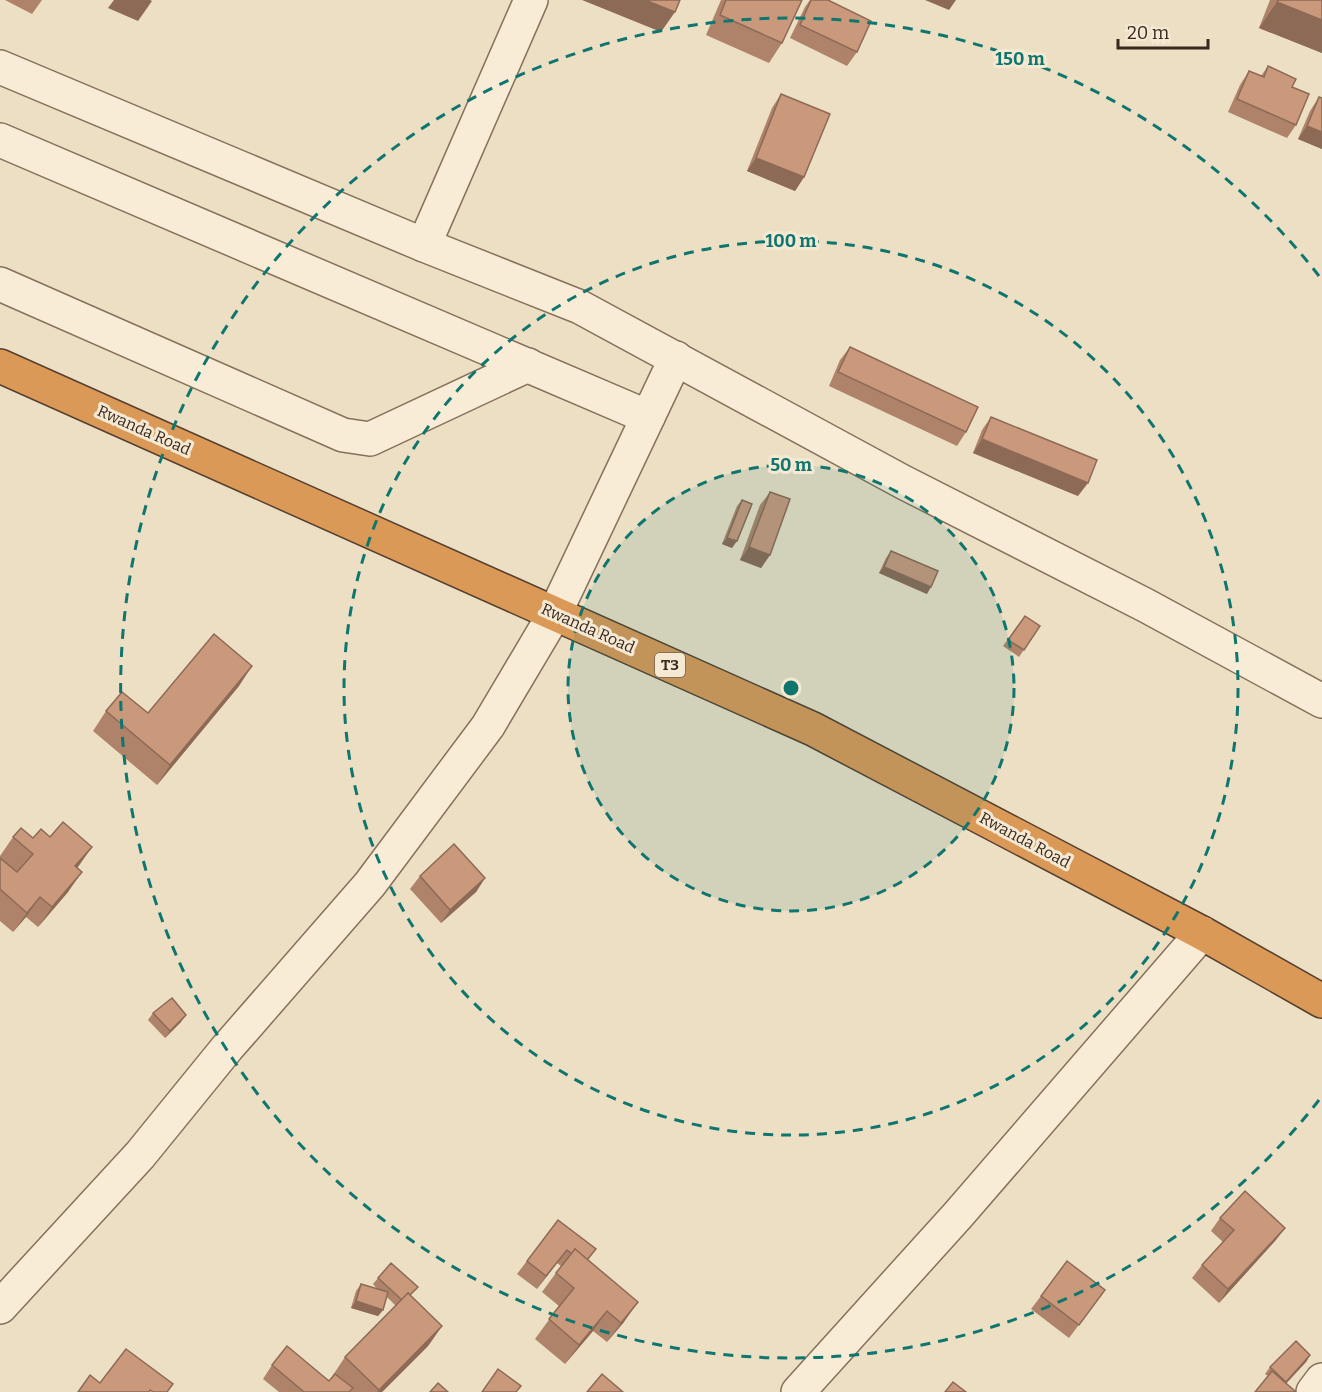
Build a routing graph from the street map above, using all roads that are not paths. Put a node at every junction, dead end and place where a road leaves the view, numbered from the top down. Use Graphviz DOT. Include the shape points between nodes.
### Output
graph roads {
  1 [pos="531,0"];
  2 [pos="0,67"];
  3 [pos="0,140"];
  4 [pos="424,245"];
  5 [pos="0,284"];
  6 [pos="676,358"];
  7 [pos="528,365"];
  8 [pos="3,373"];
  9 [pos="648,417"];
  10 [pos="555,614"];
  11 [pos="1322,701"];
  12 [pos="1202,933"];
  13 [pos="1322,1001"];
  14 [pos="0,1307"];
  15 [pos="1322,1380"];
  16 [pos="798,1392"];
  17 [pos="1313,1392"];
  1 -- 4 [label="street"];
  2 -- 4 [label="street"];
  3 -- 7 [label="street"];
  4 -- 6 [label="street" via="580,307"];
  5 -- 7 [label="street" via="343,435 369,439"];
  6 -- 9 [label="street"];
  6 -- 11 [label="street" via="903,482"];
  7 -- 9 [label="street"];
  8 -- 10 [label="highway, Rwanda Road / T3"];
  9 -- 10 [label="street"];
  10 -- 12 [label="highway, Rwanda Road / T3" via="813,729"];
  10 -- 14 [label="street" via="488,726 370,884 226,1048 140,1155"];
  12 -- 13 [label="highway, Rwanda Road / T3"];
  12 -- 16 [label="street" via="958,1215"];
  15 -- 17 [label="street"];
}
